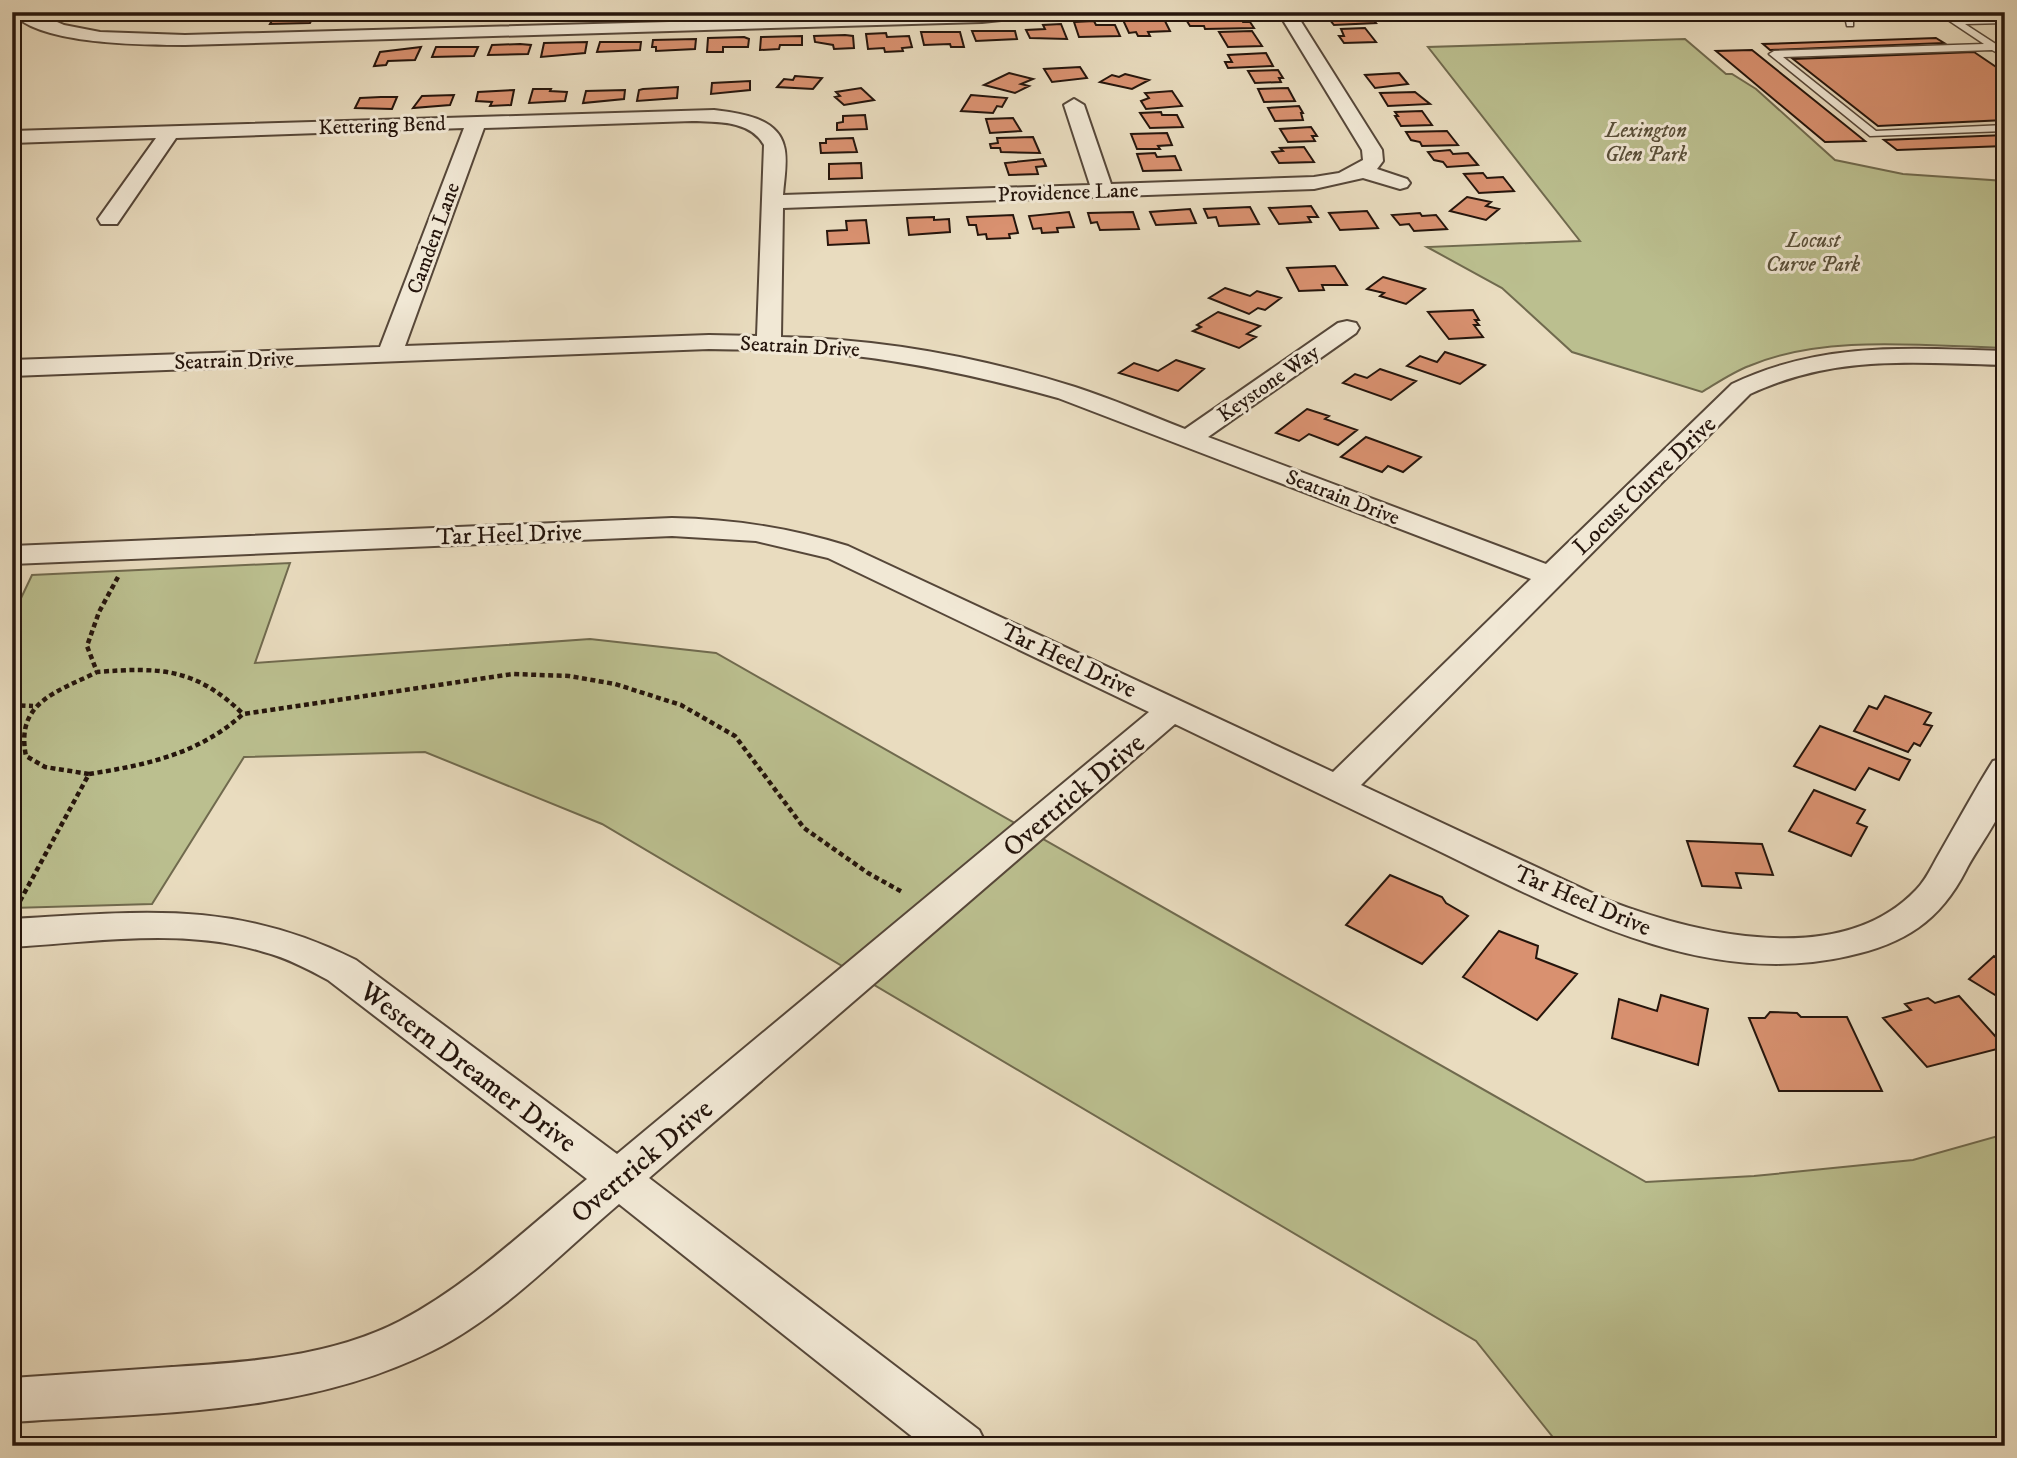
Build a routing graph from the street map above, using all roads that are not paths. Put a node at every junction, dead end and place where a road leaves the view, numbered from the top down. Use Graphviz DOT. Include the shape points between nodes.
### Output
graph roads {
  1 [pos="20,12"];
  2 [pos="1030,12"];
  3 [pos="1286,12"];
  4 [pos="1848,12"];
  5 [pos="1940,12"];
  6 [pos="2005,20"];
  7 [pos="1955,22"];
  8 [pos="1850,24"];
  9 [pos="1994,47"];
  10 [pos="2005,54"];
  11 [pos="1074,105"];
  12 [pos="777,113"];
  13 [pos="476,122"];
  14 [pos="750,124"];
  15 [pos="2005,128"];
  16 [pos="170,132"];
  17 [pos="12,137"];
  18 [pos="1361,172"];
  19 [pos="1400,183"];
  20 [pos="1103,192"];
  21 [pos="774,202"];
  22 [pos="109,219"];
  23 [pos="1347,328"];
  24 [pos="769,342"];
  25 [pos="390,354"];
  26 [pos="2005,358"];
  27 [pos="12,368"];
  28 [pos="1189,438"];
  29 [pos="12,555"];
  30 [pos="1550,576"];
  31 [pos="1172,709"];
  32 [pos="2005,769"];
  33 [pos="1346,779"];
  34 [pos="13,922"];
  35 [pos="619,1179"];
  36 [pos="12,1400"];
  37 [pos="962,1446"];
  1 -- 2 [label="street" via="56,28 134,39 367,27 968,17"];
  3 -- 18 [label="street" via="1372,150 1373,161"];
  4 -- 8 [label="lane"];
  5 -- 7 [label="lane"];
  6 -- 7 [label="lane"];
  7 -- 9 [label="lane"];
  9 -- 10 [label="lane"];
  9 -- 15 [label="lane" via="1774,54 1874,134"];
  11 -- 20 [label="street"];
  12 -- 14 [label="street"];
  13 -- 14 [label="street, Kettering Bend" via="692,115"];
  13 -- 16 [label="street, Kettering Bend"];
  13 -- 25 [label="street, Camden Lane"];
  14 -- 21 [label="street" via="763,130 774,145"];
  16 -- 17 [label="street, Kettering Bend"];
  16 -- 22 [label="street"];
  18 -- 19 [label="street"];
  18 -- 20 [label="street, Providence Lane" via="1314,183"];
  20 -- 21 [label="street, Providence Lane"];
  21 -- 24 [label="street"];
  23 -- 28 [label="street, Keystone Way"];
  24 -- 25 [label="street, Seatrain Drive"];
  24 -- 28 [label="street, Seatrain Drive" via="878,351 982,369 1067,393"];
  25 -- 27 [label="street, Seatrain Drive"];
  26 -- 30 [label="street, Locust Curve Drive" via="1856,357 1799,365 1762,377 1741,389"];
  28 -- 30 [label="street, Seatrain Drive"];
  29 -- 31 [label="street, Tar Heel Drive" via="672,527 754,530 838,552"];
  30 -- 33 [label="street, Locust Curve Drive"];
  31 -- 33 [label="street, Tar Heel Drive"];
  31 -- 35 [label="street, Overtrick Drive"];
  32 -- 33 [label="street, Tar Heel Drive" via="1934,894 1912,915 1876,934 1830,947 1780,951 1674,938 1622,921"];
  34 -- 35 [label="street, Western Dreamer Drive" via="200,927 301,949 342,970"];
  35 -- 36 [label="street, Overtrick Drive" via="474,1300 416,1336 356,1360 291,1378 244,1384"];
  35 -- 37 [label="street, Western Dreamer Drive"];
}
